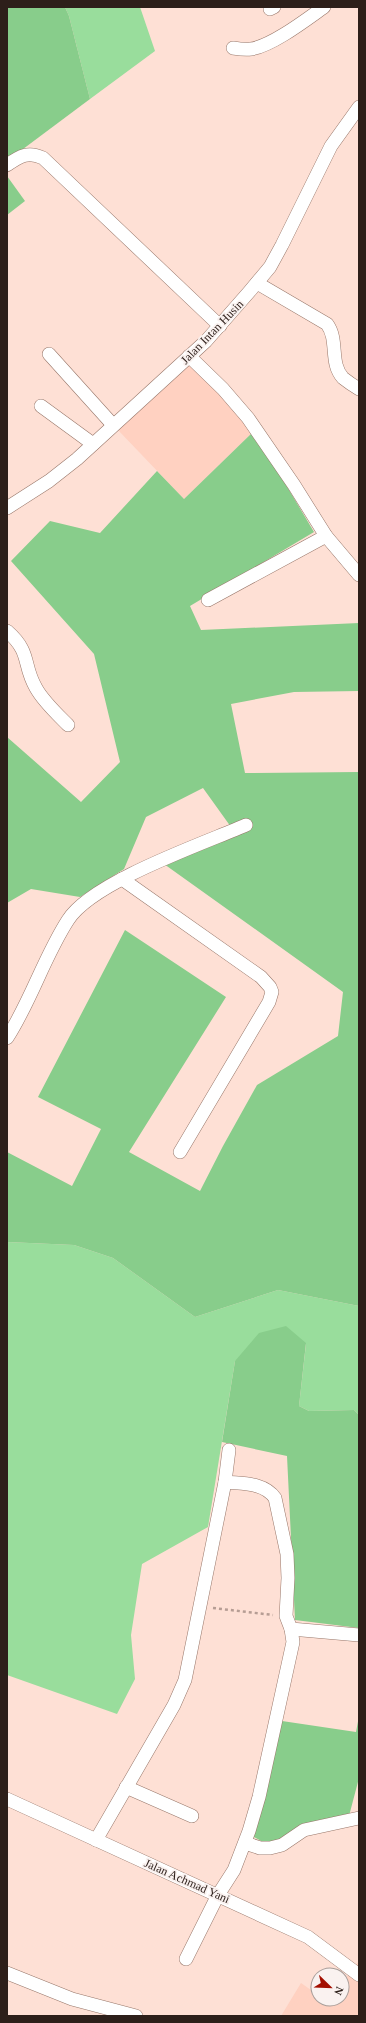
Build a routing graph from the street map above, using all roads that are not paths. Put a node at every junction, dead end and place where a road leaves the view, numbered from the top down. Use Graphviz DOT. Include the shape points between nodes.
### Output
graph roads {
  1 [pos="324,7"];
  2 [pos="233,48"];
  3 [pos="359,106"];
  4 [pos="7,164"];
  5 [pos="257,283"];
  6 [pos="220,326"];
  7 [pos="49,354"];
  8 [pos="189,356"];
  9 [pos="359,389"];
  10 [pos="41,406"];
  11 [pos="113,425"];
  12 [pos="93,444"];
  13 [pos="7,508"];
  14 [pos="326,536"];
  15 [pos="359,575"];
  16 [pos="208,600"];
  17 [pos="7,630"];
  18 [pos="68,726"];
  19 [pos="246,825"];
  20 [pos="122,879"];
  21 [pos="7,1038"];
  22 [pos="180,1152"];
  23 [pos="229,1450"];
  24 [pos="225,1482"];
  25 [pos="291,1629"];
  26 [pos="359,1635"];
  27 [pos="126,1787"];
  28 [pos="7,1799"];
  29 [pos="192,1816"];
  30 [pos="359,1818"];
  31 [pos="96,1840"];
  32 [pos="245,1843"];
  33 [pos="218,1895"];
  34 [pos="186,1959"];
  35 [pos="7,1973"];
  36 [pos="359,1974"];
  37 [pos="136,2016"];
  1 -- 2 [label="street" via="263,46 252,49"];
  3 -- 5 [label="street, Jalan Intan Husin" via="331,146 270,268"];
  4 -- 6 [label="street" via="26,154 35,154 43,158"];
  5 -- 6 [label="street, Jalan Intan Husin"];
  5 -- 9 [label="street" via="326,324 333,333 336,360 343,378"];
  6 -- 8 [label="street, Jalan Intan Husin"];
  7 -- 11 [label="street"];
  8 -- 11 [label="street, Jalan Intan Husin"];
  8 -- 14 [label="street" via="248,418"];
  10 -- 12 [label="street"];
  11 -- 12 [label="street, Jalan Intan Husin"];
  12 -- 13 [label="street, Jalan Intan Husin" via="49,481"];
  14 -- 15 [label="street"];
  14 -- 16 [label="street"];
  17 -- 18 [label="street" via="25,652 36,689"];
  19 -- 20 [label="street"];
  20 -- 21 [label="street" via="87,900 69,919"];
  20 -- 22 [label="street" via="261,977 272,992 252,1033"];
  23 -- 24 [label="street"];
  24 -- 25 [label="street" via="263,1488 275,1498 287,1554 286,1616"];
  24 -- 27 [label="street" via="185,1680 174,1705"];
  25 -- 26 [label="street"];
  25 -- 32 [label="street" via="293,1642 284,1687 259,1797"];
  27 -- 29 [label="street"];
  27 -- 31 [label="street"];
  28 -- 31 [label="street, Jalan Achmad Yani"];
  30 -- 32 [label="street" via="304,1830 282,1845 270,1848"];
  31 -- 33 [label="street, Jalan Achmad Yani"];
  32 -- 33 [label="street" via="234,1870"];
  33 -- 34 [label="street"];
  33 -- 36 [label="street, Jalan Achmad Yani" via="308,1937"];
  35 -- 37 [label="street" via="72,1999"];
}
